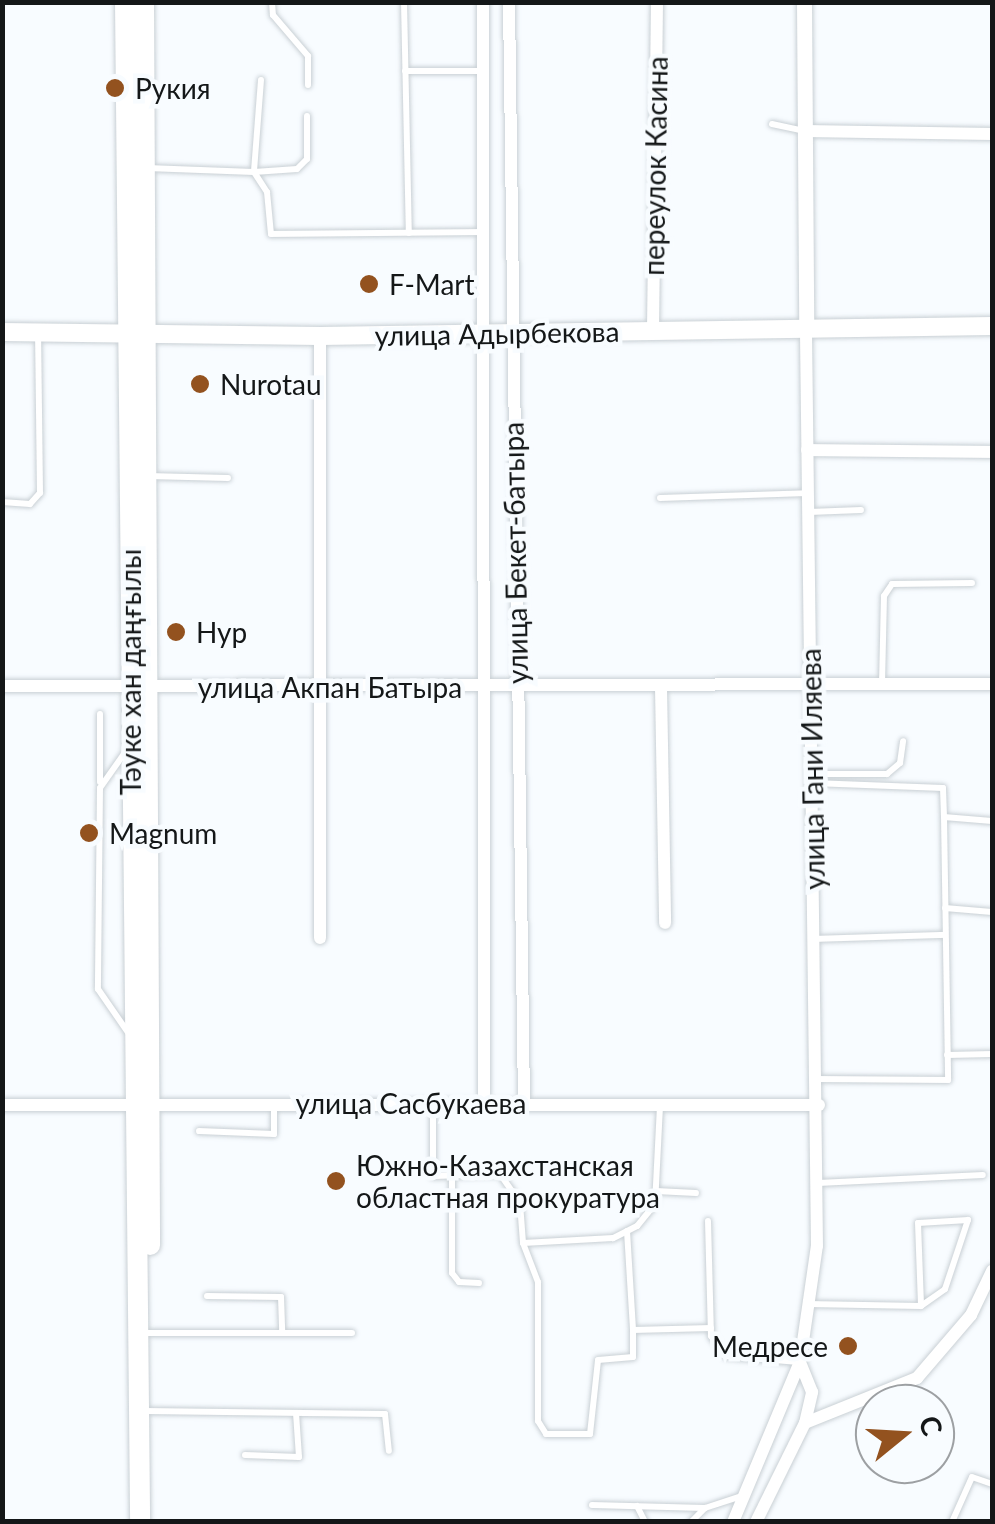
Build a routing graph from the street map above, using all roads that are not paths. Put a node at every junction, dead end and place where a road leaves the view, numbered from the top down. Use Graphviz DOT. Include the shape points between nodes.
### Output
graph roads {
  1 [pos="125,2"];
  2 [pos="144,2"];
  3 [pos="272,2"];
  4 [pos="404,2"];
  5 [pos="483,2"];
  6 [pos="508,2"];
  7 [pos="656,2"];
  8 [pos="804,2"];
  9 [pos="406,71"];
  10 [pos="485,71"];
  11 [pos="261,80"];
  12 [pos="308,85"];
  13 [pos="307,116"];
  14 [pos="772,124"];
  15 [pos="805,131"];
  16 [pos="992,134"];
  17 [pos="146,168"];
  18 [pos="254,172"];
  19 [pos="485,232"];
  20 [pos="409,233"];
  21 [pos="806,326"];
  22 [pos="992,326"];
  23 [pos="653,330"];
  24 [pos="485,331"];
  25 [pos="512,331"];
  26 [pos="2,332"];
  27 [pos="38,333"];
  28 [pos="138,334"];
  29 [pos="320,336"];
  30 [pos="808,450"];
  31 [pos="992,452"];
  32 [pos="147,476"];
  33 [pos="228,478"];
  34 [pos="808,493"];
  35 [pos="660,498"];
  36 [pos="2,502"];
  37 [pos="861,510"];
  38 [pos="808,512"];
  39 [pos="972,583"];
  40 [pos="992,684"];
  41 [pos="882,685"];
  42 [pos="2,686"];
  43 [pos="661,686"];
  44 [pos="810,686"];
  45 [pos="139,687"];
  46 [pos="324,687"];
  47 [pos="517,687"];
  48 [pos="484,688"];
  49 [pos="100,714"];
  50 [pos="903,741"];
  51 [pos="131,747"];
  52 [pos="812,779"];
  53 [pos="100,788"];
  54 [pos="944,817"];
  55 [pos="992,821"];
  56 [pos="945,908"];
  57 [pos="992,912"];
  58 [pos="665,923"];
  59 [pos="946,935"];
  60 [pos="320,938"];
  61 [pos="815,939"];
  62 [pos="132,1038"];
  63 [pos="947,1054"];
  64 [pos="992,1054"];
  65 [pos="818,1079"];
  66 [pos="141,1102"];
  67 [pos="274,1103"];
  68 [pos="432,1104"];
  69 [pos="484,1104"];
  70 [pos="524,1104"];
  71 [pos="660,1104"];
  72 [pos="2,1105"];
  73 [pos="819,1105"];
  74 [pos="199,1131"];
  75 [pos="452,1175"];
  76 [pos="984,1176"];
  77 [pos="818,1183"];
  78 [pos="656,1191"];
  79 [pos="696,1193"];
  80 [pos="708,1222"];
  81 [pos="627,1231"];
  82 [pos="523,1243"];
  83 [pos="992,1271"];
  84 [pos="478,1283"];
  85 [pos="206,1296"];
  86 [pos="806,1304"];
  87 [pos="920,1306"];
  88 [pos="711,1328"];
  89 [pos="633,1330"];
  90 [pos="144,1333"];
  91 [pos="282,1333"];
  92 [pos="352,1334"];
  93 [pos="800,1362"];
  94 [pos="144,1411"];
  95 [pos="296,1413"];
  96 [pos="802,1428"];
  97 [pos="390,1451"];
  98 [pos="244,1455"];
  99 [pos="992,1484"];
  100 [pos="744,1495"];
  101 [pos="592,1505"];
  102 [pos="636,1506"];
  103 [pos="705,1508"];
  104 [pos="140,1522"];
  105 [pos="150,1522"];
  106 [pos="645,1522"];
  107 [pos="691,1522"];
  108 [pos="733,1522"];
  109 [pos="756,1522"];
  110 [pos="952,1522"];
  1 -- 28 [label="main road, Тәуке хан даңғылы"];
  2 -- 17 [label="main road, Тәуке хан даңғылы"];
  3 -- 12 [label="lane" via="273,15 308,56"];
  4 -- 9 [label="lane"];
  5 -- 10 [label="street, улица Бекет-батыра"];
  6 -- 25 [label="street, улица Бекет-батыра"];
  7 -- 23 [label="street, переулок Касина"];
  8 -- 15 [label="street, улица Гани Иляева"];
  9 -- 10 [label="lane"];
  9 -- 20 [label="lane"];
  10 -- 19 [label="street, улица Бекет-батыра"];
  11 -- 18 [label="lane"];
  13 -- 18 [label="lane" via="307,160 297,169"];
  14 -- 15 [label="lane"];
  15 -- 16 [label="street"];
  15 -- 21 [label="street, улица Гани Иляева"];
  17 -- 18 [label="lane"];
  17 -- 28 [label="main road, Тәуке хан даңғылы"];
  18 -- 20 [label="lane" via="267,192 271,234"];
  19 -- 20 [label="lane"];
  19 -- 24 [label="street, улица Бекет-батыра"];
  21 -- 22 [label="main road, улица Адырбекова"];
  21 -- 23 [label="main road, улица Адырбекова"];
  21 -- 30 [label="street, улица Гани Иляева"];
  23 -- 25 [label="main road, улица Адырбекова"];
  24 -- 25 [label="main road, улица Адырбекова"];
  24 -- 29 [label="main road, улица Адырбекова"];
  24 -- 48 [label="street, улица Бекет-батыра"];
  25 -- 47 [label="street, улица Бекет-батыра"];
  26 -- 27 [label="main road, улица Адырбекова"];
  27 -- 28 [label="main road, улица Адырбекова"];
  27 -- 36 [label="lane" via="40,493 30,504"];
  28 -- 29 [label="main road, улица Адырбекова"];
  28 -- 32 [label="main road, Тәуке хан даңғылы"];
  28 -- 45 [label="main road, Тәуке хан даңғылы"];
  29 -- 46 [label="street"];
  30 -- 31 [label="street"];
  30 -- 34 [label="street, улица Гани Иляева"];
  32 -- 33 [label="lane"];
  32 -- 45 [label="main road, Тәуке хан даңғылы"];
  34 -- 35 [label="lane"];
  34 -- 38 [label="street, улица Гани Иляева"];
  37 -- 38 [label="lane"];
  38 -- 44 [label="street, улица Гани Иляева"];
  39 -- 41 [label="lane" via="892,584 884,596"];
  40 -- 41 [label="street, улица Акпан Батыра"];
  41 -- 44 [label="street, улица Акпан Батыра"];
  42 -- 45 [label="street, улица Акпан Батыра"];
  43 -- 44 [label="street, улица Акпан Батыра"];
  43 -- 47 [label="street, улица Акпан Батыра"];
  43 -- 58 [label="street"];
  44 -- 52 [label="street, улица Гани Иляева"];
  45 -- 46 [label="street, улица Акпан Батыра"];
  45 -- 51 [label="main road, Тәуке хан даңғылы"];
  45 -- 66 [label="main road, Тәуке хан даңғылы"];
  46 -- 48 [label="street, улица Акпан Батыра"];
  46 -- 60 [label="street"];
  47 -- 48 [label="street, улица Акпан Батыра"];
  47 -- 70 [label="street, улица Бекет-батыра"];
  48 -- 69 [label="street, улица Бекет-батыра"];
  49 -- 53 [label="lane"];
  50 -- 52 [label="lane" via="900,763 887,774"];
  51 -- 53 [label="lane" via="107,770"];
  51 -- 62 [label="main road, Тәуке хан даңғылы"];
  52 -- 54 [label="lane" via="944,788"];
  52 -- 61 [label="street, улица Гани Иляева"];
  53 -- 62 [label="lane" via="98,989"];
  54 -- 55 [label="lane"];
  54 -- 56 [label="lane"];
  56 -- 57 [label="lane"];
  56 -- 59 [label="lane"];
  59 -- 61 [label="lane"];
  59 -- 63 [label="lane"];
  61 -- 65 [label="street, улица Гани Иляева"];
  62 -- 66 [label="main road, Тәуке хан даңғылы"];
  63 -- 64 [label="lane"];
  63 -- 65 [label="lane" via="948,1080"];
  65 -- 73 [label="street, улица Гани Иляева"];
  66 -- 67 [label="street, улица Сасбукаева"];
  66 -- 72 [label="street, улица Сасбукаева"];
  66 -- 90 [label="main road, Тәуке хан даңғылы"];
  67 -- 68 [label="street, улица Сасбукаева"];
  67 -- 74 [label="lane" via="274,1134"];
  68 -- 69 [label="street, улица Сасбукаева"];
  68 -- 75 [label="lane" via="432,1176"];
  69 -- 70 [label="street, улица Сасбукаева"];
  70 -- 71 [label="street, улица Сасбукаева"];
  71 -- 73 [label="street, улица Сасбукаева"];
  71 -- 78 [label="lane"];
  73 -- 77 [label="street, улица Гани Иляева"];
  75 -- 82 [label="lane" via="500,1174 520,1202"];
  75 -- 84 [label="lane" via="452,1273 459,1282"];
  76 -- 77 [label="lane"];
  77 -- 86 [label="street, улица Гани Иляева" via="817,1246"];
  78 -- 79 [label="lane"];
  78 -- 81 [label="lane" via="654,1204"];
  80 -- 88 [label="lane"];
  81 -- 82 [label="lane" via="612,1238"];
  81 -- 89 [label="lane"];
  82 -- 89 [label="lane" via="538,1282 538,1421 546,1434 590,1434 598,1360 633,1357"];
  83 -- 96 [label="street" via="971,1316 916,1378"];
  85 -- 91 [label="lane" via="281,1297"];
  86 -- 87 [label="lane"];
  86 -- 93 [label="street, улица Гани Иляева"];
  87 -- 87 [label="lane" via="946,1289 968,1220 918,1223"];
  88 -- 89 [label="lane"];
  88 -- 93 [label="lane" via="726,1356"];
  90 -- 91 [label="lane"];
  90 -- 94 [label="main road, Тәуке хан даңғылы"];
  91 -- 92 [label="lane"];
  93 -- 96 [label="street" via="812,1392"];
  93 -- 100 [label="street, улица Гани Иляева"];
  94 -- 95 [label="lane"];
  94 -- 104 [label="main road, Тәуке хан даңғылы"];
  94 -- 105 [label="main road, Тәуке хан даңғылы"];
  95 -- 97 [label="lane" via="386,1414"];
  95 -- 98 [label="lane" via="298,1457"];
  96 -- 109 [label="street"];
  99 -- 110 [label="lane" via="972,1477"];
  100 -- 103 [label="lane"];
  100 -- 108 [label="street, улица Гани Иляева"];
  101 -- 102 [label="lane"];
  102 -- 103 [label="lane"];
  102 -- 106 [label="lane"];
  103 -- 107 [label="lane"];
}
